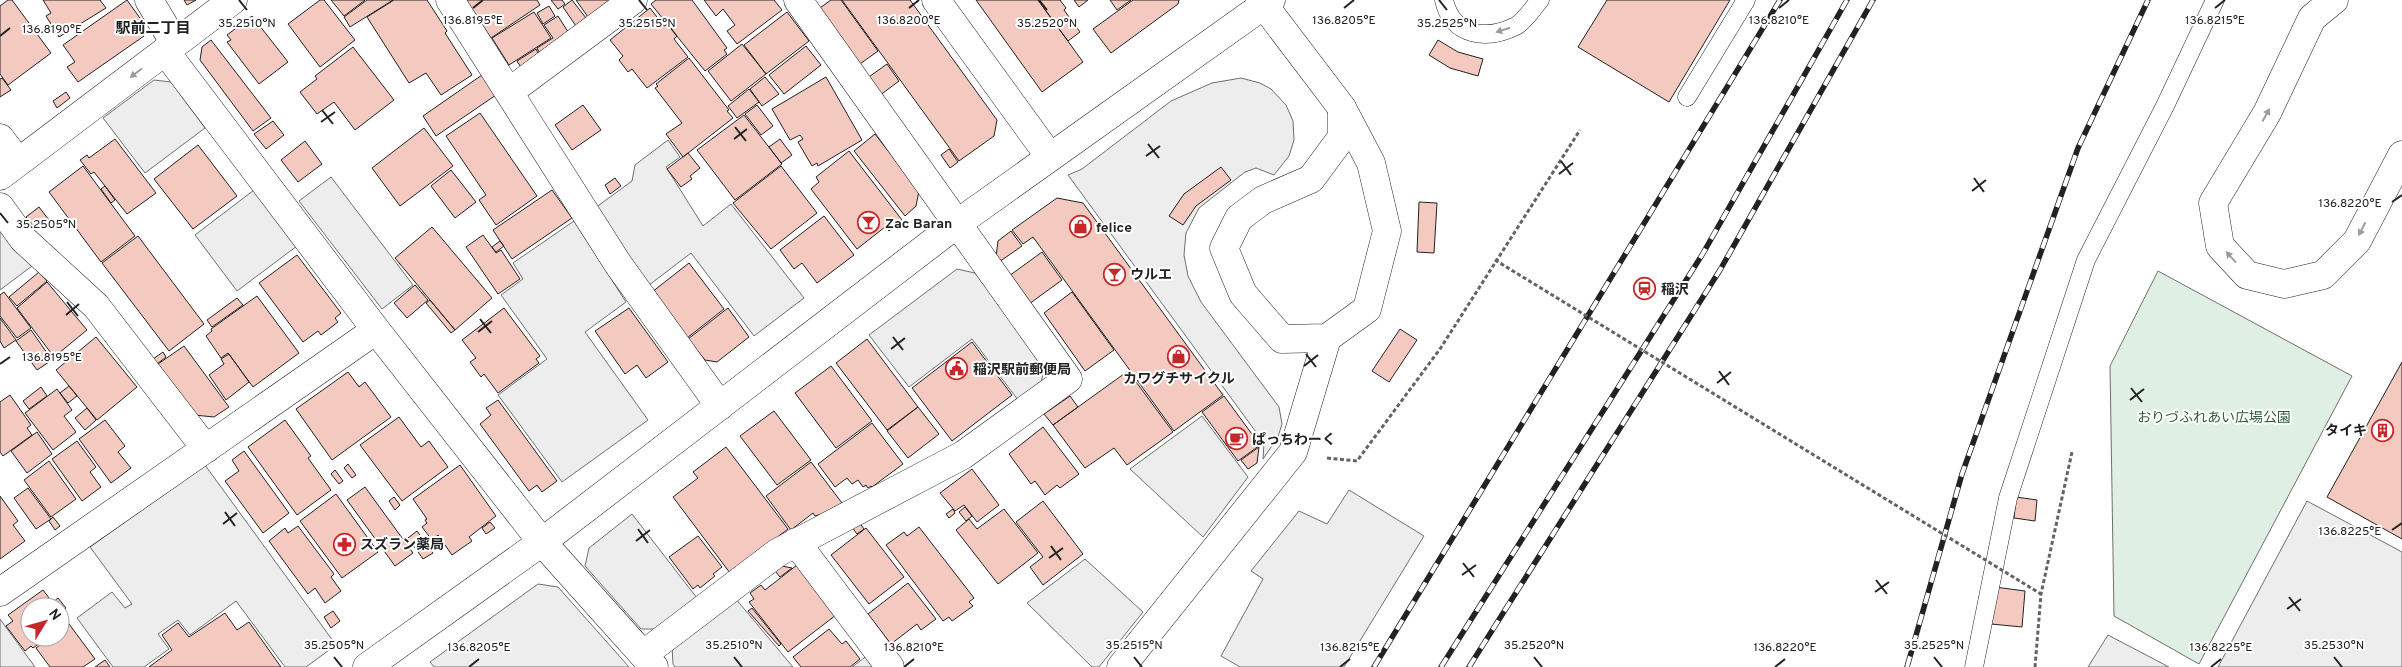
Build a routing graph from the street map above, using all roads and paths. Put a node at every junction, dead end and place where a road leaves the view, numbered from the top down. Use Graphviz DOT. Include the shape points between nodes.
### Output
graph roads {
  1 [pos="149,0"];
  2 [pos="233,0"];
  3 [pos="450,0"];
  4 [pos="633,0"];
  5 [pos="798,0"];
  6 [pos="936,0"];
  7 [pos="1444,0"];
  8 [pos="1540,0"];
  9 [pos="1746,0"];
  10 [pos="2215,0"];
  11 [pos="2334,0"];
  12 [pos="1265,2"];
  13 [pos="170,47"];
  14 [pos="509,92"];
  15 [pos="1687,97"];
  16 [pos="1342,108"];
  17 [pos="1580,130"];
  18 [pos="0,138"];
  19 [pos="2402,155"];
  20 [pos="1050,157"];
  21 [pos="9,169"];
  22 [pos="0,207"];
  23 [pos="958,223"];
  24 [pos="1495,260"];
  25 [pos="376,330"];
  26 [pos="1327,338"];
  27 [pos="720,406"];
  28 [pos="206,449"];
  29 [pos="2072,452"];
  30 [pos="1347,461"];
  31 [pos="542,542"];
  32 [pos="796,542"];
  33 [pos="0,592"];
  34 [pos="2041,594"];
  35 [pos="649,661"];
  36 [pos="367,667"];
  37 [pos="890,667"];
  38 [pos="1122,667"];
  39 [pos="1974,667"];
  40 [pos="2035,667"];
  1 -- 13 [label="street"];
  2 -- 13 [label="street"];
  3 -- 14 [label="street"];
  4 -- 14 [label="street"];
  5 -- 23 [label="street"];
  6 -- 20 [label="street"];
  8 -- 7 [label="lane, one-way" via="1517,26 1485,36 1463,30 1447,12"];
  9 -- 15 [label="lane"];
  10 -- 39 [label="lane" via="2086,260 2008,498"];
  19 -- 11 [label="street, one-way" via="2357,241 2323,275 2284,284 2248,275 2220,246 2213,203 2267,113 2312,18"];
  12 -- 16 [label="street"];
  12 -- 20 [label="street"];
  13 -- 21 [label="street, one-way"];
  13 -- 25 [label="street"];
  14 -- 27 [label="street" via="618,264"];
  16 -- 26 [label="street" via="1370,163 1387,232 1367,309"];
  16 -- 26 [label="street" via="1342,137 1311,179 1263,200 1239,218 1224,248 1243,294 1282,340"];
  17 -- 24 [label="path"];
  18 -- 21 [label="street"];
  20 -- 23 [label="street"];
  22 -- 28 [label="street" via="23,239 96,306"];
  23 -- 27 [label="street"];
  23 -- 32 [label="street" via="1068,379 963,455"];
  24 -- 30 [label="path" via="1434,357 1357,461"];
  24 -- 34 [label="path, bridge"];
  25 -- 28 [label="street"];
  25 -- 31 [label="street"];
  26 -- 38 [label="street" via="1293,452"];
  27 -- 31 [label="street"];
  28 -- 33 [label="street"];
  29 -- 34 [label="path"];
  31 -- 35 [label="street"];
  31 -- 36 [label="street"];
  32 -- 35 [label="street" via="777,553"];
  32 -- 37 [label="street"];
  34 -- 40 [label="path"];
}
